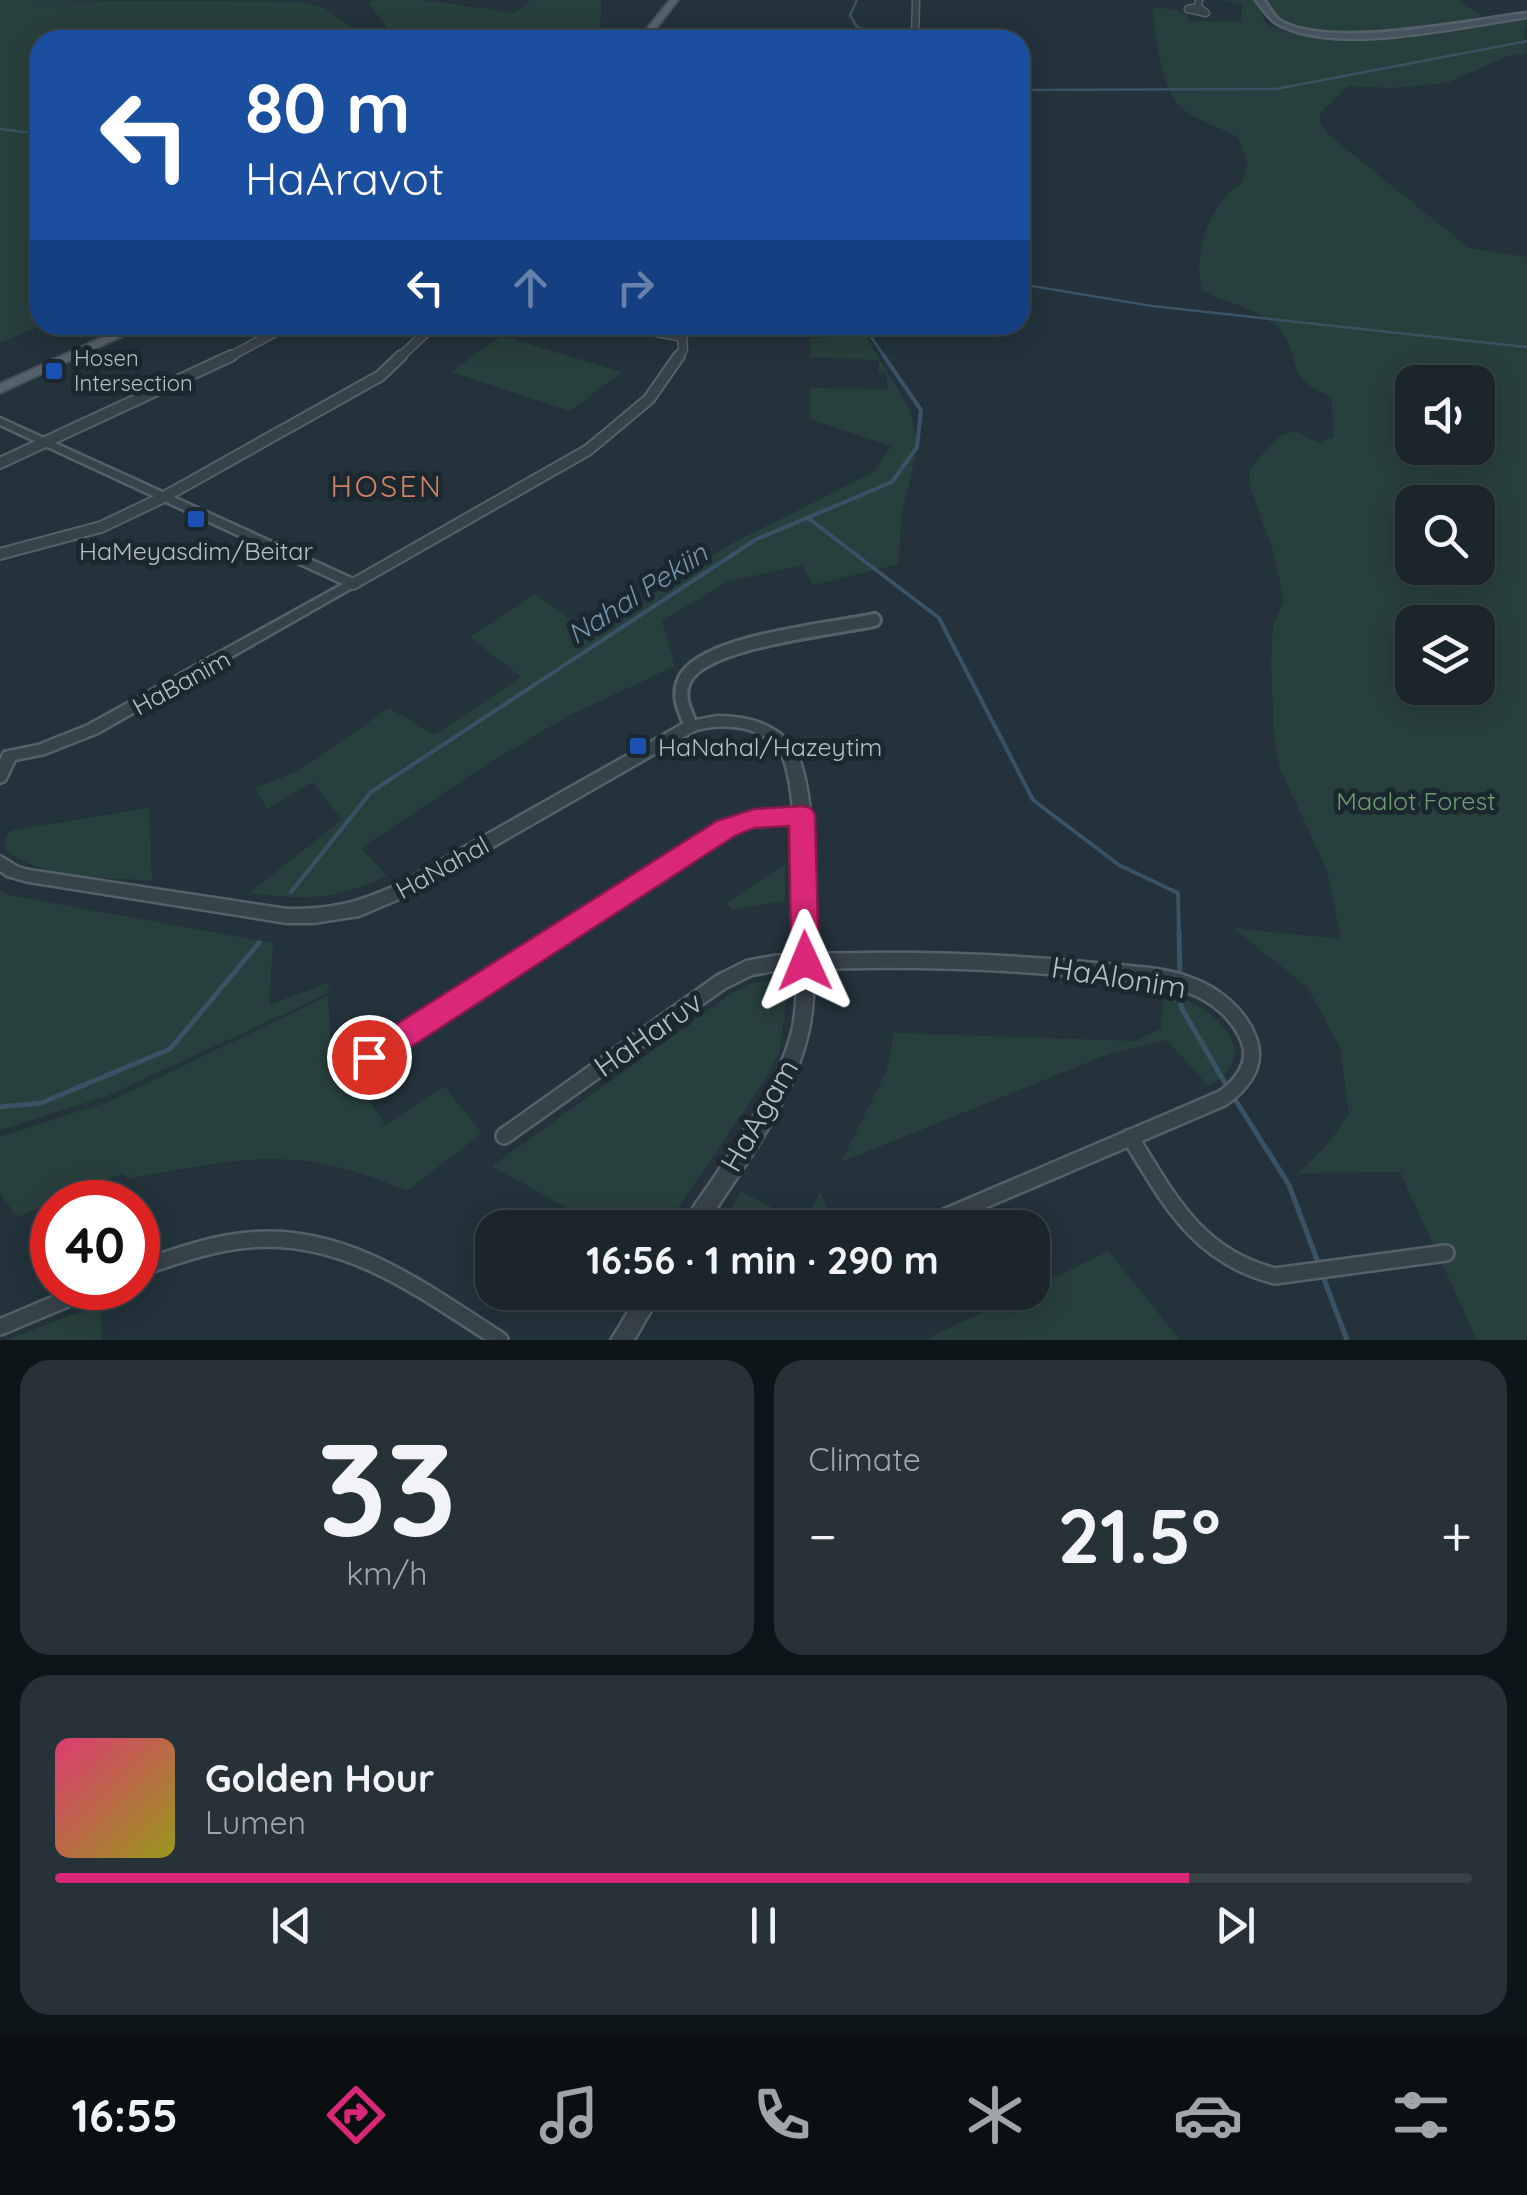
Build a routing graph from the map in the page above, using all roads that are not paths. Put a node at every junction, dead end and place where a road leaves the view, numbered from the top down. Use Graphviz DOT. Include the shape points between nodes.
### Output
graph roads {
  1 [pos="678,0"];
  2 [pos="916,0"];
  3 [pos="1260,0"];
  4 [pos="1527,15"];
  5 [pos="654,30"];
  6 [pos="915,30"];
  7 [pos="109,335"];
  8 [pos="117,335"];
  9 [pos="270,335"];
  10 [pos="423,335"];
  11 [pos="668,335"];
  12 [pos="683,335"];
  13 [pos="683,338"];
  14 [pos="0,386"];
  15 [pos="0,421"];
  16 [pos="47,442"];
  17 [pos="0,463"];
  18 [pos="164,497"];
  19 [pos="0,554"];
  20 [pos="353,584"];
  21 [pos="874,620"];
  22 [pos="691,726"];
  23 [pos="4,756"];
  24 [pos="0,777"];
  25 [pos="802,815"];
  26 [pos="0,862"];
  27 [pos="805,961"];
  28 [pos="369,1057"];
  29 [pos="504,1136"];
  30 [pos="1130,1137"];
  31 [pos="703,1210"];
  32 [pos="961,1210"];
  33 [pos="1446,1254"];
  34 [pos="160,1264"];
  35 [pos="41,1310"];
  36 [pos="641,1310"];
  37 [pos="0,1327"];
  38 [pos="500,1340"];
  39 [pos="622,1340"];
  1 -- 5 [label="main road"];
  2 -- 6 [label="street"];
  3 -- 4 [label="main road" via="1270,19 1334,36"];
  7 -- 14 [label="main road"];
  8 -- 14 [label="main road"];
  9 -- 16 [label="street"];
  10 -- 18 [label="street" via="380,376"];
  11 -- 13 [label="street"];
  12 -- 13 [label="street"];
  13 -- 20 [label="street" via="683,350 649,398 588,450"];
  15 -- 16 [label="street"];
  16 -- 17 [label="street"];
  16 -- 18 [label="street"];
  18 -- 19 [label="street" via="101,527"];
  18 -- 20 [label="street"];
  20 -- 23 [label="street, HaBanim" via="94,729"];
  21 -- 22 [label="street" via="704,659 680,688"];
  22 -- 25 [label="street, HaNahal" via="732,722 777,738 794,762"];
  22 -- 26 [label="street, HaNahal" via="405,888 335,914 260,913 28,876"];
  23 -- 24 [label="street"];
  25 -- 27 [label="street, HaAgam"];
  25 -- 28 [label="street" via="726,828"];
  27 -- 29 [label="street, HaHaruv" via="750,968 721,982"];
  27 -- 30 [label="street, HaAlonim" via="1038,964 1172,979 1213,997 1244,1028 1252,1049 1239,1088"];
  27 -- 31 [label="street, HaAgam" via="796,1052"];
  30 -- 32 [label="street, HaAlonim"];
  30 -- 33 [label="street" via="1192,1232 1250,1272 1275,1276"];
  34 -- 38 [label="street" via="245,1240 320,1241 388,1269"];
  35 -- 37 [label="street"];
  36 -- 39 [label="street"];
}
